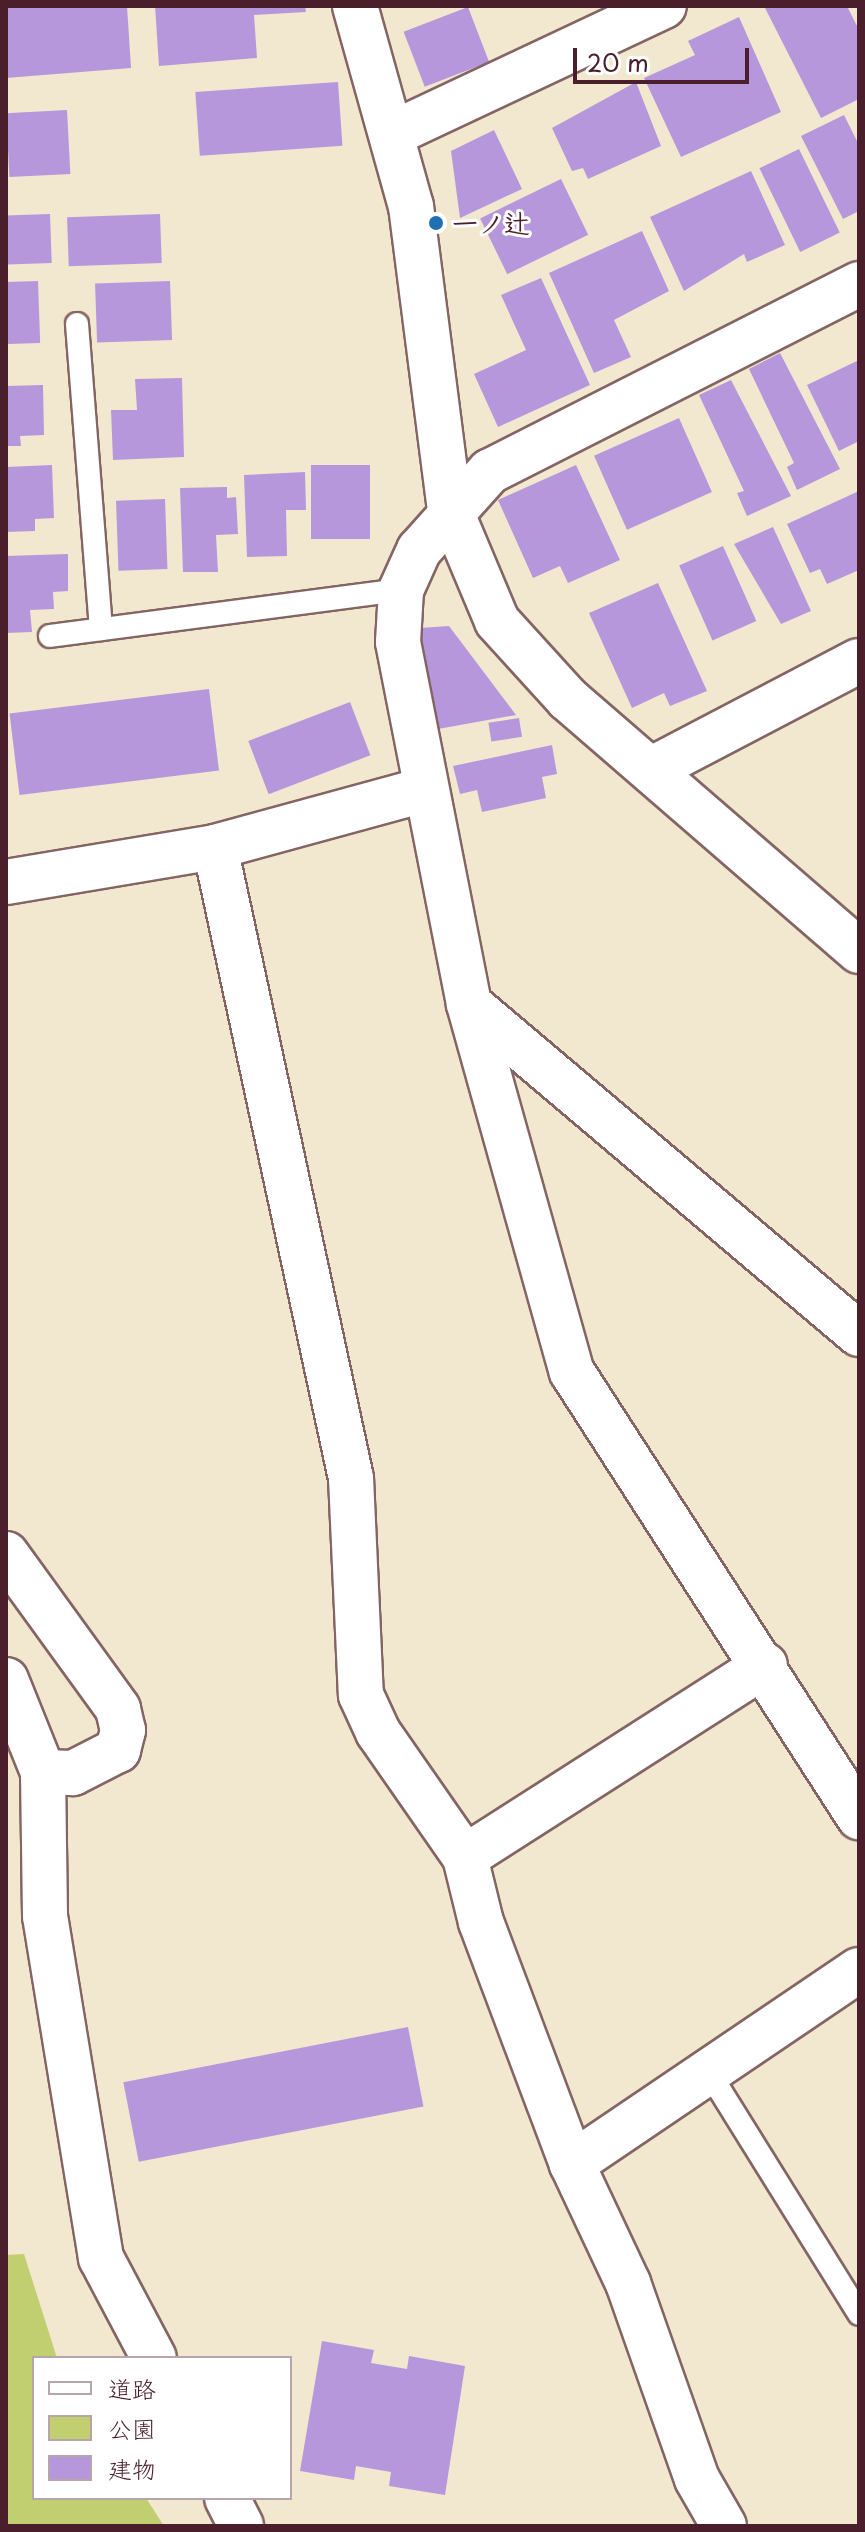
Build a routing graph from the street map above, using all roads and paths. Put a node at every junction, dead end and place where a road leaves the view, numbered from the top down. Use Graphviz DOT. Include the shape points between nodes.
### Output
graph roads {
  1 [pos="355,6"];
  2 [pos="664,6"];
  3 [pos="396,132"];
  4 [pos="859,284"];
  5 [pos="77,324"];
  6 [pos="450,509"];
  7 [pos="401,590"];
  8 [pos="101,629"];
  9 [pos="50,636"];
  10 [pos="859,661"];
  11 [pos="652,769"];
  12 [pos="423,790"];
  13 [pos="215,847"];
  14 [pos="6,882"];
  15 [pos="859,951"];
  16 [pos="469,1004"];
  17 [pos="859,1334"];
  18 [pos="6,1554"];
  19 [pos="765,1665"];
  20 [pos="6,1680"];
  21 [pos="43,1772"];
  22 [pos="859,1817"];
  23 [pos="465,1857"];
  24 [pos="859,1970"];
  25 [pos="708,2071"];
  26 [pos="572,2164"];
  27 [pos="859,2314"];
  28 [pos="153,2356"];
  29 [pos="228,2500"];
  30 [pos="241,2526"];
  31 [pos="724,2526"];
  1 -- 3 [label="street"];
  2 -- 3 [label="street"];
  3 -- 6 [label="street"];
  4 -- 6 [label="street" via="490,471"];
  5 -- 8 [label="lane"];
  6 -- 7 [label="street"];
  6 -- 11 [label="street" via="497,621 568,699"];
  7 -- 8 [label="lane"];
  7 -- 12 [label="street" via="398,642"];
  8 -- 9 [label="lane"];
  10 -- 11 [label="street"];
  11 -- 15 [label="street"];
  12 -- 13 [label="street"];
  12 -- 16 [label="street"];
  13 -- 14 [label="street"];
  13 -- 23 [label="street" via="351,1478 361,1695 378,1732"];
  16 -- 17 [label="street"];
  16 -- 19 [label="street" via="572,1372"];
  18 -- 21 [label="street" via="118,1709 123,1730 118,1750 73,1773"];
  19 -- 22 [label="street"];
  19 -- 23 [label="street"];
  20 -- 21 [label="street"];
  21 -- 28 [label="street" via="45,1916 101,2258"];
  23 -- 26 [label="street" via="481,1922"];
  24 -- 25 [label="street"];
  25 -- 26 [label="street"];
  25 -- 27 [label="lane"];
  26 -- 31 [label="street" via="628,2283 697,2479"];
  29 -- 30 [label="street"];
}
